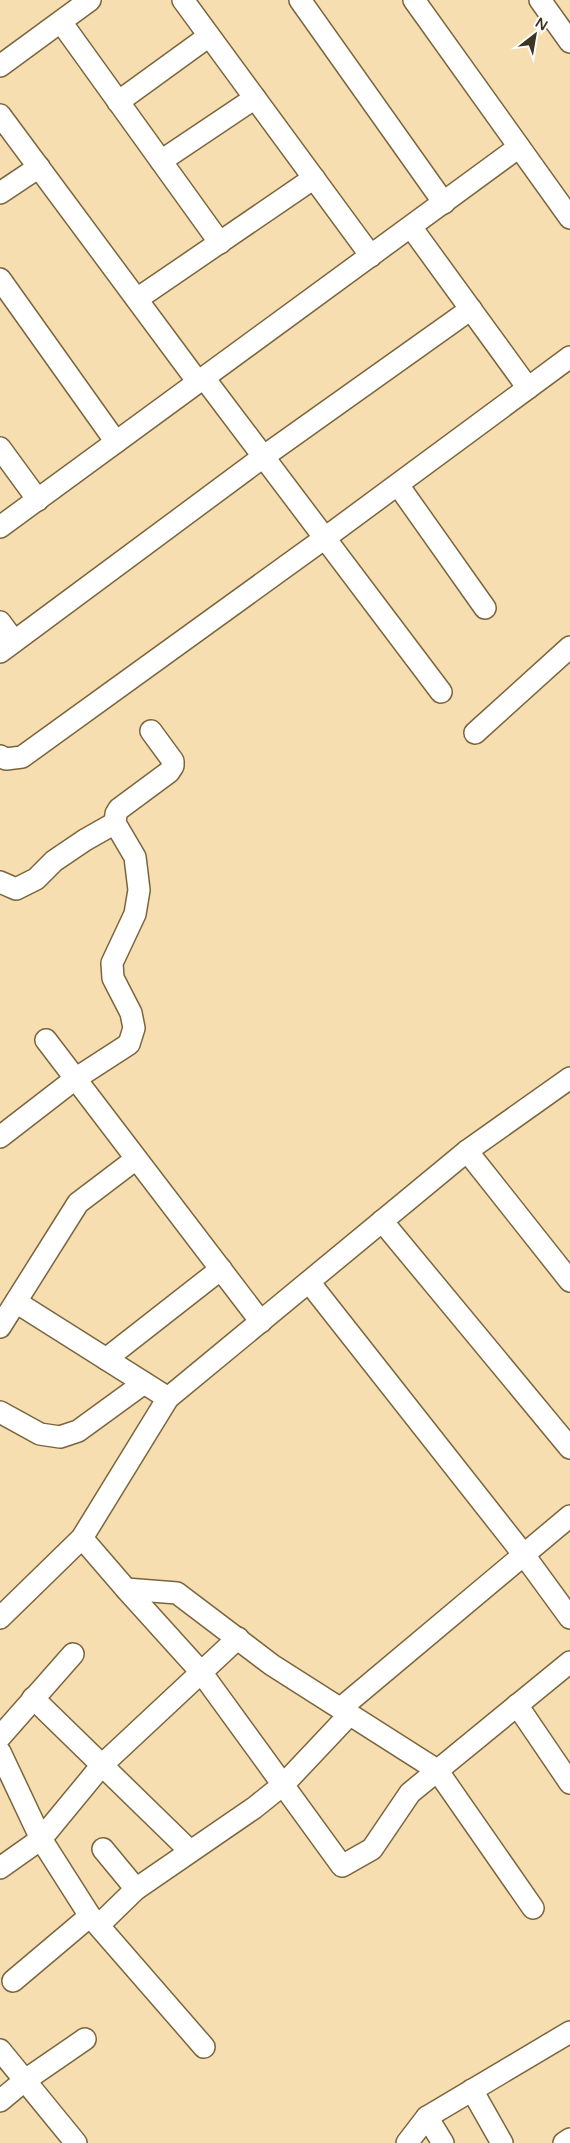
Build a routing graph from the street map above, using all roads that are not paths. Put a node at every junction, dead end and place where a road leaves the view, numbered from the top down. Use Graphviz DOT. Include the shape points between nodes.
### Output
graph roads {
  1 [pos="90,0"];
  2 [pos="183,0"];
  3 [pos="300,0"];
  4 [pos="414,0"];
  5 [pos="540,0"];
  6 [pos="61,22"];
  7 [pos="209,36"];
  8 [pos="570,42"];
  9 [pos="0,66"];
  10 [pos="255,98"];
  11 [pos="118,102"];
  12 [pos="0,115"];
  13 [pos="519,148"];
  14 [pos="161,161"];
  15 [pos="39,168"];
  16 [pos="314,178"];
  17 [pos="0,193"];
  18 [pos="444,203"];
  19 [pos="570,218"];
  20 [pos="411,227"];
  21 [pos="220,243"];
  22 [pos="370,256"];
  23 [pos="0,278"];
  24 [pos="137,300"];
  25 [pos="471,309"];
  26 [pos="570,357"];
  27 [pos="201,380"];
  28 [pos="528,388"];
  29 [pos="116,442"];
  30 [pos="0,448"];
  31 [pos="263,457"];
  32 [pos="398,485"];
  33 [pos="38,500"];
  34 [pos="0,527"];
  35 [pos="325,538"];
  36 [pos="485,608"];
  37 [pos="0,622"];
  38 [pos="570,646"];
  39 [pos="7,647"];
  40 [pos="442,692"];
  41 [pos="151,731"];
  42 [pos="475,732"];
  43 [pos="2,760"];
  44 [pos="115,822"];
  45 [pos="0,882"];
  46 [pos="46,1040"];
  47 [pos="570,1078"];
  48 [pos="76,1079"];
  49 [pos="0,1137"];
  50 [pos="467,1151"];
  51 [pos="136,1158"];
  52 [pos="382,1221"];
  53 [pos="221,1269"];
  54 [pos="570,1281"];
  55 [pos="309,1282"];
  56 [pos="16,1302"];
  57 [pos="261,1322"];
  58 [pos="0,1327"];
  59 [pos="106,1359"];
  60 [pos="144,1383"];
  61 [pos="168,1398"];
  62 [pos="0,1412"];
  63 [pos="570,1448"];
  64 [pos="570,1516"];
  65 [pos="82,1538"];
  66 [pos="524,1555"];
  67 [pos="126,1589"];
  68 [pos="4,1607"];
  69 [pos="570,1618"];
  70 [pos="238,1638"];
  71 [pos="73,1654"];
  72 [pos="570,1662"];
  73 [pos="201,1672"];
  74 [pos="34,1698"];
  75 [pos="517,1705"];
  76 [pos="346,1711"];
  77 [pos="3,1726"];
  78 [pos="0,1752"];
  79 [pos="102,1765"];
  80 [pos="437,1770"];
  81 [pos="570,1783"];
  82 [pos="284,1784"];
  83 [pos="41,1840"];
  84 [pos="103,1849"];
  85 [pos="189,1850"];
  86 [pos="0,1868"];
  87 [pos="136,1889"];
  88 [pos="533,1908"];
  89 [pos="94,1920"];
  90 [pos="13,1980"];
  91 [pos="570,2032"];
  92 [pos="85,2039"];
  93 [pos="204,2047"];
  94 [pos="0,2050"];
  95 [pos="24,2081"];
  96 [pos="472,2090"];
  97 [pos="0,2101"];
  98 [pos="427,2117"];
  99 [pos="570,2139"];
  100 [pos="76,2143"];
  101 [pos="408,2143"];
  102 [pos="443,2143"];
  103 [pos="502,2143"];
  104 [pos="564,2143"];
  1 -- 6 [label="street"];
  2 -- 7 [label="street"];
  3 -- 18 [label="street"];
  4 -- 13 [label="street"];
  5 -- 8 [label="street"];
  6 -- 9 [label="street"];
  6 -- 11 [label="street"];
  7 -- 10 [label="street"];
  7 -- 11 [label="street"];
  10 -- 14 [label="street"];
  10 -- 16 [label="street"];
  11 -- 14 [label="street"];
  12 -- 15 [label="street"];
  13 -- 18 [label="street"];
  13 -- 19 [label="street"];
  14 -- 21 [label="street"];
  15 -- 17 [label="street"];
  15 -- 24 [label="street"];
  16 -- 21 [label="street"];
  16 -- 22 [label="street"];
  18 -- 20 [label="street"];
  20 -- 22 [label="street"];
  20 -- 25 [label="street"];
  21 -- 24 [label="street"];
  22 -- 27 [label="street"];
  23 -- 29 [label="street"];
  24 -- 27 [label="street"];
  25 -- 28 [label="street"];
  25 -- 31 [label="street"];
  26 -- 28 [label="street"];
  27 -- 29 [label="street"];
  27 -- 31 [label="street"];
  28 -- 32 [label="street"];
  29 -- 33 [label="street"];
  30 -- 33 [label="street"];
  31 -- 35 [label="street"];
  31 -- 39 [label="street"];
  32 -- 35 [label="street"];
  32 -- 36 [label="street"];
  33 -- 34 [label="street"];
  35 -- 40 [label="street"];
  35 -- 43 [label="street" via="22,757"];
  37 -- 39 [label="street"];
  38 -- 42 [label="street"];
  41 -- 44 [label="street" via="173,761 173,766 120,809"];
  44 -- 45 [label="street" via="54,861 36,879 16,889"];
  44 -- 48 [label="street" via="135,857 139,890 135,914 112,963 113,978 131,1013 134,1028 129,1044"];
  46 -- 48 [label="street"];
  47 -- 50 [label="street"];
  48 -- 49 [label="street"];
  48 -- 51 [label="street"];
  50 -- 52 [label="street"];
  50 -- 54 [label="street"];
  51 -- 53 [label="street"];
  51 -- 56 [label="street" via="78,1203"];
  52 -- 55 [label="street"];
  52 -- 63 [label="street"];
  53 -- 57 [label="street"];
  53 -- 59 [label="street"];
  55 -- 57 [label="street"];
  55 -- 66 [label="street"];
  56 -- 58 [label="street"];
  56 -- 59 [label="street"];
  57 -- 61 [label="street"];
  59 -- 60 [label="street"];
  60 -- 61 [label="street"];
  60 -- 62 [label="street" via="78,1431 60,1437 40,1434"];
  61 -- 65 [label="street"];
  64 -- 66 [label="street"];
  65 -- 67 [label="street"];
  65 -- 68 [label="street"];
  66 -- 69 [label="street"];
  66 -- 76 [label="street"];
  67 -- 70 [label="street" via="177,1593"];
  67 -- 73 [label="street"];
  70 -- 73 [label="street"];
  70 -- 76 [label="street" via="272,1665"];
  71 -- 74 [label="street"];
  72 -- 75 [label="street"];
  73 -- 79 [label="street"];
  73 -- 82 [label="street"];
  74 -- 77 [label="street"];
  74 -- 79 [label="street"];
  75 -- 80 [label="street"];
  75 -- 81 [label="street"];
  76 -- 80 [label="street"];
  76 -- 82 [label="street"];
  78 -- 83 [label="street"];
  79 -- 83 [label="street"];
  79 -- 85 [label="street"];
  80 -- 82 [label="street" via="410,1793 372,1848 342,1866"];
  80 -- 88 [label="street"];
  82 -- 85 [label="street" via="254,1808"];
  83 -- 86 [label="street"];
  83 -- 89 [label="street"];
  84 -- 87 [label="street"];
  85 -- 87 [label="street"];
  87 -- 89 [label="street"];
  89 -- 90 [label="street"];
  89 -- 93 [label="street"];
  91 -- 96 [label="street"];
  92 -- 95 [label="street"];
  94 -- 95 [label="street"];
  95 -- 97 [label="street"];
  95 -- 100 [label="street"];
  96 -- 98 [label="street"];
  96 -- 103 [label="street"];
  98 -- 101 [label="street"];
  98 -- 102 [label="street"];
  99 -- 104 [label="street"];
}
